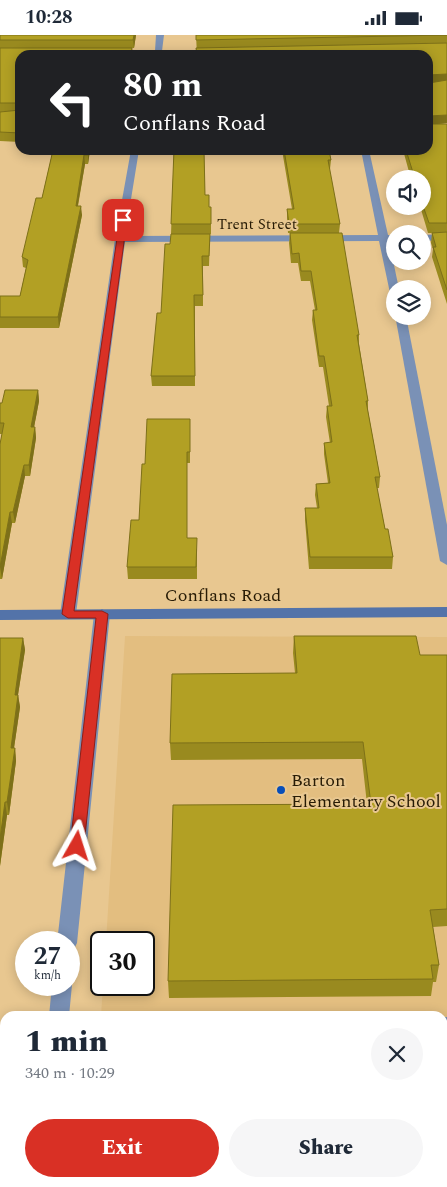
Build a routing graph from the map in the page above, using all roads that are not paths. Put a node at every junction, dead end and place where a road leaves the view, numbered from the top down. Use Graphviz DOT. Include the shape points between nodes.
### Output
graph roads {
  1 [pos="160,35"];
  2 [pos="158,50"];
  3 [pos="134,155"];
  4 [pos="366,155"];
  5 [pos="386,225"];
  6 [pos="431,237"];
  7 [pos="447,237"];
  8 [pos="386,238"];
  9 [pos="120,239"];
  10 [pos="402,325"];
  11 [pos="447,561"];
  12 [pos="447,612"];
  13 [pos="68,614"];
  14 [pos="102,614"];
  15 [pos="0,615"];
  16 [pos="68,931"];
  17 [pos="61,996"];
  18 [pos="59,1011"];
  1 -- 2 [label="street"];
  3 -- 9 [label="street"];
  4 -- 5 [label="street"];
  6 -- 7 [label="street"];
  8 -- 9 [label="street, Trent Street"];
  9 -- 13 [label="street"];
  10 -- 11 [label="street"];
  12 -- 14 [label="main road, Conflans Road"];
  13 -- 14 [label="main road, Conflans Road"];
  13 -- 15 [label="main road, Conflans Road"];
  14 -- 16 [label="street"];
  17 -- 18 [label="street"];
}
